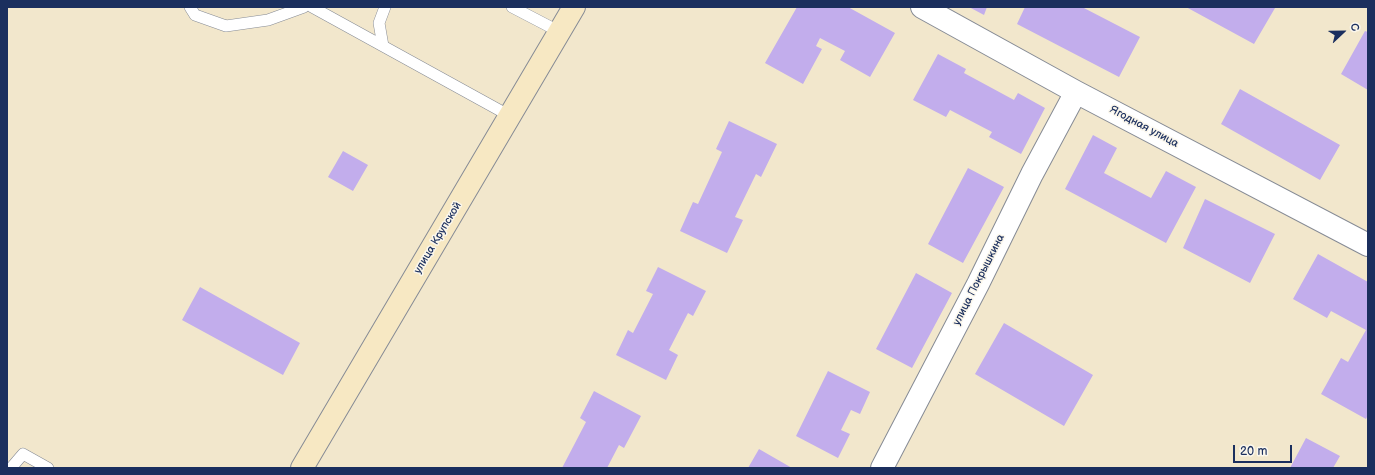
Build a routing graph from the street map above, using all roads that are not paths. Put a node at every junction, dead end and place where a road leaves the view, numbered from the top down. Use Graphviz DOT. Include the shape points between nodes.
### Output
graph roads {
  1 [pos="190,7"];
  2 [pos="304,7"];
  3 [pos="312,7"];
  4 [pos="386,7"];
  5 [pos="512,7"];
  6 [pos="574,7"];
  7 [pos="922,7"];
  8 [pos="560,32"];
  9 [pos="382,46"];
  10 [pos="1076,92"];
  11 [pos="510,116"];
  12 [pos="1368,245"];
  13 [pos="11,468"];
  14 [pos="48,468"];
  15 [pos="302,468"];
  16 [pos="882,468"];
  1 -- 2 [label="lane" via="195,15 226,26 268,20"];
  3 -- 9 [label="lane"];
  4 -- 9 [label="lane" via="379,23"];
  5 -- 8 [label="lane"];
  6 -- 8 [label="street, улица Крупской"];
  7 -- 10 [label="street, Ягодная улица"];
  8 -- 11 [label="street, улица Крупской"];
  9 -- 11 [label="lane"];
  10 -- 12 [label="street, Ягодная улица"];
  10 -- 16 [label="street, улица Покрышкина"];
  11 -- 15 [label="street, улица Крупской"];
  13 -- 14 [label="lane" via="22,454"];
}
